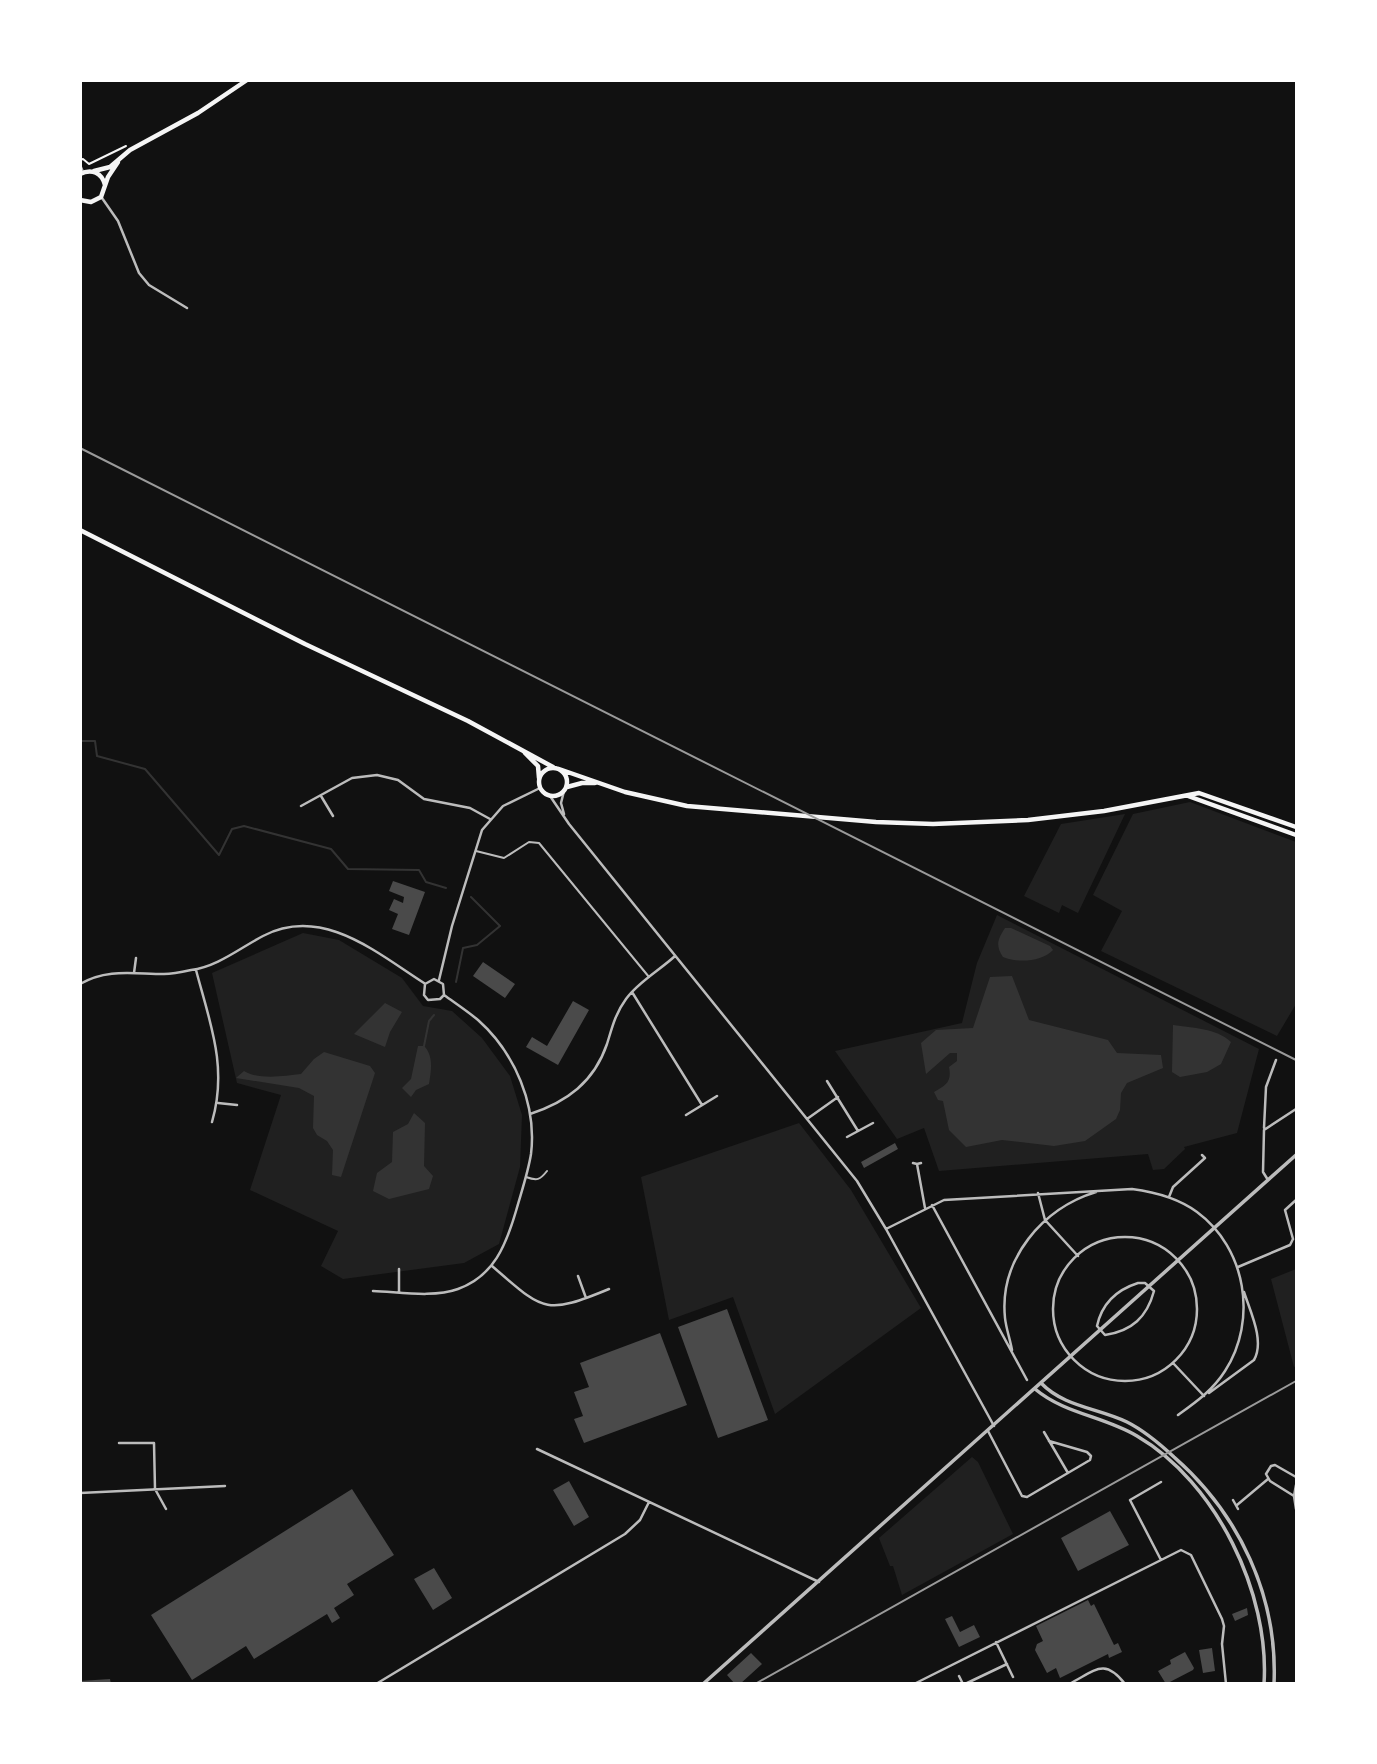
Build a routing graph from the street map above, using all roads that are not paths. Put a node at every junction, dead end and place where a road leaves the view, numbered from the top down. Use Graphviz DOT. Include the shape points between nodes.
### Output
graph roads {
  1 [pos="247,80"];
  2 [pos="120,159"];
  3 [pos="80,162"];
  4 [pos="94,172"];
  5 [pos="82,173"];
  6 [pos="105,186"];
  7 [pos="101,197"];
  8 [pos="80,200"];
  9 [pos="187,308"];
  10 [pos="80,530"];
  11 [pos="522,750"];
  12 [pos="556,768"];
  13 [pos="539,779"];
  14 [pos="596,783"];
  15 [pos="540,788"];
  16 [pos="566,789"];
  17 [pos="1185,795"];
  18 [pos="321,796"];
  19 [pos="550,796"];
  20 [pos="301,806"];
  21 [pos="333,816"];
  22 [pos="565,817"];
  23 [pos="490,819"];
  24 [pos="1282,822"];
  25 [pos="1297,827"];
  26 [pos="1280,829"];
  27 [pos="1297,835"];
  28 [pos="475,850"];
  29 [pos="676,956"];
  30 [pos="136,958"];
  31 [pos="196,970"];
  32 [pos="134,973"];
  33 [pos="649,978"];
  34 [pos="439,980"];
  35 [pos="80,984"];
  36 [pos="425,984"];
  37 [pos="632,992"];
  38 [pos="444,995"];
  39 [pos="1276,1060"];
  40 [pos="827,1081"];
  41 [pos="717,1096"];
  42 [pos="838,1097"];
  43 [pos="218,1103"];
  44 [pos="237,1105"];
  45 [pos="702,1105"];
  46 [pos="1297,1109"];
  47 [pos="530,1114"];
  48 [pos="686,1115"];
  49 [pos="807,1119"];
  50 [pos="212,1122"];
  51 [pos="873,1123"];
  52 [pos="1264,1130"];
  53 [pos="858,1131"];
  54 [pos="847,1137"];
  55 [pos="1202,1155"];
  56 [pos="1297,1155"];
  57 [pos="917,1163"];
  58 [pos="547,1171"];
  59 [pos="525,1177"];
  60 [pos="1268,1180"];
  61 [pos="1103,1190"];
  62 [pos="1038,1193"];
  63 [pos="1169,1197"];
  64 [pos="1297,1200"];
  65 [pos="932,1204"];
  66 [pos="925,1208"];
  67 [pos="1045,1220"];
  68 [pos="1214,1228"];
  69 [pos="886,1229"];
  70 [pos="1295,1240"];
  71 [pos="1078,1256"];
  72 [pos="1178,1261"];
  73 [pos="492,1266"];
  74 [pos="1237,1267"];
  75 [pos="399,1269"];
  76 [pos="578,1276"];
  77 [pos="1242,1285"];
  78 [pos="1150,1286"];
  79 [pos="609,1289"];
  80 [pos="373,1292"];
  81 [pos="399,1292"];
  82 [pos="586,1298"];
  83 [pos="1005,1316"];
  84 [pos="994,1319"];
  85 [pos="1100,1331"];
  86 [pos="1012,1350"];
  87 [pos="1071,1357"];
  88 [pos="1173,1363"];
  89 [pos="1027,1380"];
  90 [pos="1041,1383"];
  91 [pos="1035,1389"];
  92 [pos="1203,1397"];
  93 [pos="1178,1415"];
  94 [pos="993,1426"];
  95 [pos="988,1431"];
  96 [pos="1044,1432"];
  97 [pos="1049,1441"];
  98 [pos="119,1443"];
  99 [pos="537,1449"];
  100 [pos="1068,1473"];
  101 [pos="1297,1477"];
  102 [pos="1268,1479"];
  103 [pos="1161,1482"];
  104 [pos="1297,1485"];
  105 [pos="225,1486"];
  106 [pos="155,1489"];
  107 [pos="80,1493"];
  108 [pos="1294,1496"];
  109 [pos="1233,1500"];
  110 [pos="649,1502"];
  111 [pos="166,1509"];
  112 [pos="1297,1510"];
  113 [pos="1249,1556"];
  114 [pos="1161,1560"];
  115 [pos="1240,1560"];
  116 [pos="819,1582"];
  117 [pos="996,1642"];
  118 [pos="1007,1664"];
  119 [pos="960,1676"];
  120 [pos="1013,1677"];
  121 [pos="376,1684"];
  122 [pos="703,1684"];
  123 [pos="914,1684"];
  124 [pos="964,1684"];
  125 [pos="1069,1684"];
  126 [pos="1125,1684"];
  127 [pos="1226,1684"];
  128 [pos="1264,1684"];
  129 [pos="1274,1684"];
  1 -- 2 [label="main road"];
  2 -- 4 [label="main road"];
  2 -- 6 [label="main road"];
  3 -- 5 [label="street"];
  4 -- 5 [label="main road"];
  4 -- 6 [label="main road"];
  6 -- 7 [label="main road"];
  7 -- 8 [label="main road" via="91,202"];
  7 -- 9 [label="street" via="118,222 139,273 149,285"];
  10 -- 11 [label="main road"];
  11 -- 12 [label="main road"];
  11 -- 13 [label="main road" via="538,765"];
  12 -- 13 [label="main road" via="544,771"];
  12 -- 14 [label="main road"];
  12 -- 16 [label="main road" via="567,776"];
  13 -- 15 [label="main road"];
  14 -- 16 [label="main road"];
  14 -- 17 [label="main road" via="687,806 933,824 1028,820"];
  15 -- 19 [label="main road"];
  15 -- 23 [label="street" via="503,806"];
  16 -- 19 [label="main road"];
  16 -- 22 [label="street" via="561,803"];
  17 -- 24 [label="main road" via="1199,793"];
  17 -- 26 [label="main road"];
  18 -- 20 [label="street"];
  18 -- 21 [label="street"];
  18 -- 23 [label="street" via="360,776 385,776 424,799 470,808"];
  19 -- 22 [label="street"];
  22 -- 29 [label="street"];
  23 -- 28 [label="street"];
  24 -- 25 [label="main road"];
  24 -- 26 [label="main road"];
  26 -- 27 [label="main road"];
  28 -- 33 [label="lane" via="504,858 528,842 539,843"];
  28 -- 34 [label="street"];
  29 -- 33 [label="street"];
  29 -- 49 [label="street"];
  30 -- 32 [label="street"];
  31 -- 32 [label="street"];
  31 -- 36 [label="street" via="266,934 297,926 324,927 352,937"];
  31 -- 43 [label="street" via="219,1058"];
  32 -- 35 [label="street" via="109,972"];
  33 -- 37 [label="street"];
  34 -- 36 [label="street"];
  34 -- 38 [label="street"];
  36 -- 38 [label="street" via="428,1000"];
  37 -- 45 [label="street"];
  37 -- 47 [label="street" via="615,1016 603,1054 588,1080 563,1101"];
  38 -- 47 [label="street" via="478,1020 507,1053"];
  39 -- 52 [label="street" via="1266,1087"];
  40 -- 42 [label="street"];
  41 -- 45 [label="street"];
  42 -- 49 [label="street"];
  42 -- 53 [label="street"];
  43 -- 44 [label="street"];
  43 -- 50 [label="street"];
  45 -- 48 [label="street"];
  46 -- 52 [label="street"];
  47 -- 59 [label="street" via="531,1154"];
  49 -- 69 [label="street" via="857,1181"];
  51 -- 53 [label="street"];
  52 -- 60 [label="street" via="1263,1172"];
  53 -- 54 [label="street"];
  55 -- 63 [label="street" via="1205,1158 1173,1187"];
  56 -- 60 [label="street"];
  57 -- 66 [label="street"];
  58 -- 59 [label="lane" via="541,1179"];
  59 -- 73 [label="street" via="508,1239"];
  60 -- 68 [label="street"];
  61 -- 62 [label="street"];
  61 -- 63 [label="street" via="1132,1189"];
  61 -- 67 [label="street" via="1080,1197"];
  62 -- 65 [label="street"];
  62 -- 67 [label="street"];
  63 -- 68 [label="street"];
  64 -- 70 [label="street" via="1285,1210"];
  65 -- 66 [label="street"];
  65 -- 84 [label="street"];
  66 -- 69 [label="street"];
  67 -- 71 [label="street"];
  67 -- 83 [label="street" via="1017,1256 1009,1277"];
  68 -- 72 [label="street"];
  68 -- 74 [label="street"];
  69 -- 94 [label="street"];
  70 -- 74 [label="street"];
  71 -- 72 [label="street" via="1101,1241 1131,1237 1157,1245"];
  71 -- 87 [label="street" via="1062,1275 1054,1306 1060,1338"];
  72 -- 78 [label="street"];
  72 -- 88 [label="street" via="1191,1279 1197,1310 1189,1342"];
  73 -- 81 [label="street" via="457,1290"];
  73 -- 82 [label="street" via="525,1294 545,1304 568,1305"];
  74 -- 77 [label="street"];
  75 -- 81 [label="street"];
  76 -- 82 [label="street"];
  77 -- 92 [label="street" via="1237,1345 1226,1369"];
  77 -- 92 [label="street" via="1257,1354"];
  78 -- 85 [label="street"];
  78 -- 85 [label="street" via="1138,1283 1114,1294 1099,1317"];
  78 -- 85 [label="street" via="1154,1291 1141,1319 1118,1333"];
  79 -- 82 [label="street"];
  80 -- 81 [label="street"];
  83 -- 84 [label="street"];
  83 -- 86 [label="street"];
  84 -- 86 [label="street"];
  85 -- 87 [label="street"];
  86 -- 89 [label="street"];
  87 -- 88 [label="street" via="1092,1373 1125,1381 1146,1378"];
  87 -- 90 [label="street"];
  88 -- 92 [label="street"];
  90 -- 91 [label="street"];
  90 -- 113 [label="street" via="1061,1399 1127,1422 1156,1441 1216,1500"];
  91 -- 94 [label="street"];
  91 -- 115 [label="street" via="1057,1405 1123,1428 1151,1445 1209,1505"];
  92 -- 93 [label="street"];
  94 -- 95 [label="street"];
  95 -- 100 [label="street" via="1022,1496"];
  95 -- 116 [label="street"];
  96 -- 97 [label="street"];
  97 -- 100 [label="street"];
  97 -- 100 [label="street" via="1090,1453 1087,1463"];
  98 -- 106 [label="street" via="154,1443"];
  99 -- 110 [label="street"];
  101 -- 102 [label="street" via="1275,1465 1266,1474"];
  102 -- 108 [label="street"];
  102 -- 109 [label="street" via="1238,1507"];
  103 -- 114 [label="street" via="1130,1500"];
  104 -- 108 [label="street"];
  105 -- 106 [label="street"];
  106 -- 107 [label="street"];
  106 -- 111 [label="street"];
  108 -- 112 [label="street"];
  110 -- 116 [label="street"];
  110 -- 121 [label="street" via="640,1520 625,1534"];
  113 -- 115 [label="street"];
  113 -- 129 [label="street" via="1268,1612"];
  114 -- 117 [label="street"];
  114 -- 127 [label="street" via="1181,1550 1191,1555 1223,1619"];
  115 -- 128 [label="street" via="1257,1615"];
  116 -- 122 [label="street"];
  117 -- 118 [label="street"];
  117 -- 123 [label="street"];
  118 -- 120 [label="street"];
  118 -- 124 [label="street"];
  119 -- 124 [label="street"];
  125 -- 126 [label="street" via="1101,1668 1115,1671"];
}
